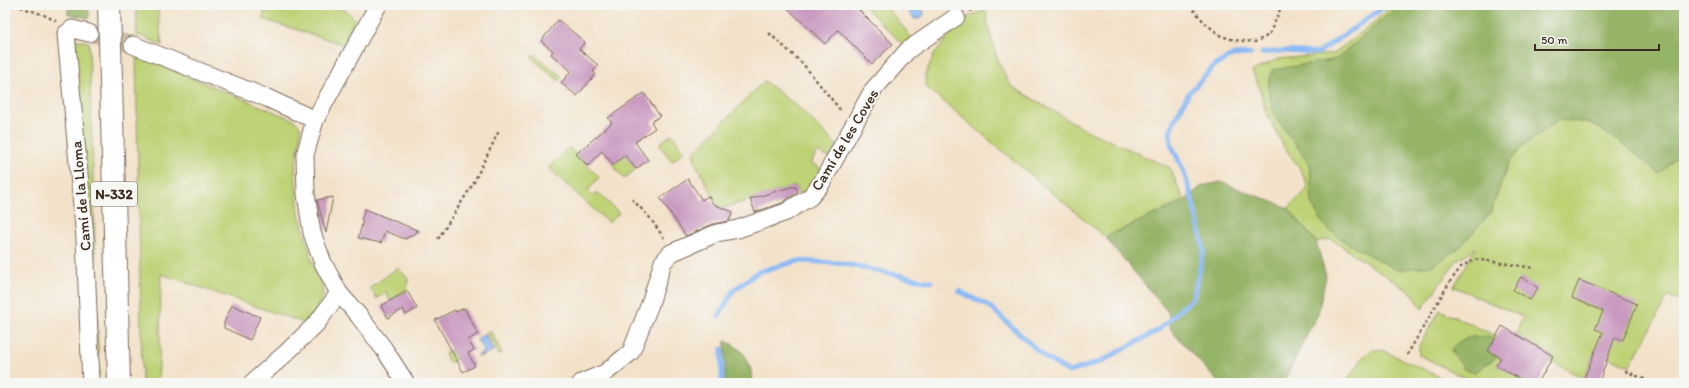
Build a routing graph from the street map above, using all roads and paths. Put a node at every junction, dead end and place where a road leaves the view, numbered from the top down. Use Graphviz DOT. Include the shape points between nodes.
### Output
graph roads {
  1 [pos="15,5"];
  2 [pos="109,5"];
  3 [pos="378,5"];
  4 [pos="1189,5"];
  5 [pos="1282,5"];
  6 [pos="956,17"];
  7 [pos="72,29"];
  8 [pos="89,33"];
  9 [pos="769,33"];
  10 [pos="133,45"];
  11 [pos="314,120"];
  12 [pos="855,124"];
  13 [pos="499,130"];
  14 [pos="632,199"];
  15 [pos="438,239"];
  16 [pos="671,253"];
  17 [pos="1534,268"];
  18 [pos="339,293"];
  19 [pos="1407,355"];
  20 [pos="1626,370"];
  21 [pos="91,383"];
  22 [pos="118,383"];
  23 [pos="252,383"];
  24 [pos="406,383"];
  25 [pos="581,383"];
  26 [pos="1654,383"];
  1 -- 7 [label="path" via="44,15"];
  2 -- 22 [label="highway, N-332"];
  3 -- 11 [label="street"];
  4 -- 5 [label="path" via="1220,36 1255,42 1269,35"];
  6 -- 12 [label="street, Camí de les Coves" via="908,50 873,90"];
  7 -- 8 [label="street"];
  7 -- 21 [label="street, Camí de la Lloma" via="66,34 85,238"];
  9 -- 12 [label="path" via="803,64"];
  10 -- 11 [label="street" via="267,98"];
  11 -- 18 [label="street" via="305,155 306,194 312,233 323,263"];
  12 -- 16 [label="street, Camí de les Coves" via="821,184 810,197 786,212 738,229 717,233"];
  13 -- 15 [label="path" via="473,184"];
  14 -- 16 [label="path" via="650,218 668,244"];
  16 -- 25 [label="street" via="663,262 631,352 605,373"];
  17 -- 19 [label="path" via="1475,259 1461,267"];
  18 -- 23 [label="street" via="317,323"];
  18 -- 24 [label="street" via="384,349"];
  20 -- 26 [label="path"];
}
